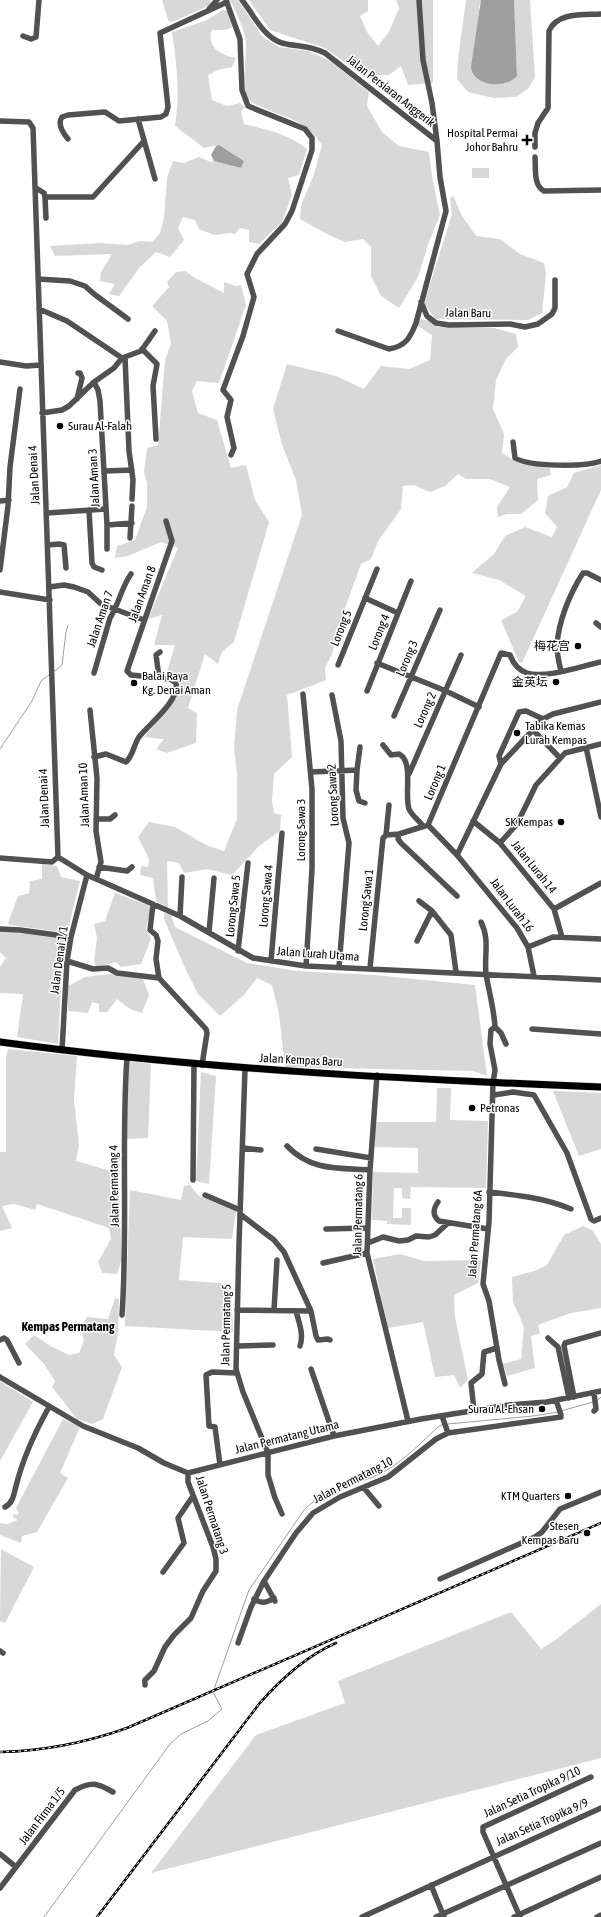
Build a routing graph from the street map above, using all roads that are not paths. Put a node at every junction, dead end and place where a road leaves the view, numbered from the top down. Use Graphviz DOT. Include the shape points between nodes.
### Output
graph roads {
  1 [pos="40,0"];
  2 [pos="217,0"];
  3 [pos="242,0"];
  4 [pos="420,0"];
  5 [pos="227,1"];
  6 [pos="206,12"];
  7 [pos="601,14"];
  8 [pos="23,36"];
  9 [pos="138,119"];
  10 [pos="0,121"];
  11 [pos="68,139"];
  12 [pos="437,141"];
  13 [pos="144,142"];
  14 [pos="535,147"];
  15 [pos="535,157"];
  16 [pos="155,179"];
  17 [pos="36,188"];
  18 [pos="601,190"];
  19 [pos="45,197"];
  20 [pos="46,218"];
  21 [pos="38,279"];
  22 [pos="555,280"];
  23 [pos="420,302"];
  24 [pos="39,309"];
  25 [pos="128,319"];
  26 [pos="155,331"];
  27 [pos="338,331"];
  28 [pos="142,349"];
  29 [pos="124,357"];
  30 [pos="0,362"];
  31 [pos="40,365"];
  32 [pos="78,373"];
  33 [pos="94,382"];
  34 [pos="20,389"];
  35 [pos="77,399"];
  36 [pos="42,413"];
  37 [pos="156,440"];
  38 [pos="513,442"];
  39 [pos="231,456"];
  40 [pos="601,461"];
  41 [pos="132,470"];
  42 [pos="105,471"];
  43 [pos="132,499"];
  44 [pos="9,500"];
  45 [pos="0,501"];
  46 [pos="132,506"];
  47 [pos="106,509"];
  48 [pos="90,510"];
  49 [pos="47,512"];
  50 [pos="166,521"];
  51 [pos="132,523"];
  52 [pos="107,525"];
  53 [pos="130,538"];
  54 [pos="48,544"];
  55 [pos="107,549"];
  56 [pos="66,568"];
  57 [pos="377,569"];
  58 [pos="0,570"];
  59 [pos="102,570"];
  60 [pos="130,574"];
  61 [pos="601,580"];
  62 [pos="411,581"];
  63 [pos="49,587"];
  64 [pos="0,592"];
  65 [pos="365,598"];
  66 [pos="50,600"];
  67 [pos="115,610"];
  68 [pos="440,610"];
  69 [pos="398,613"];
  70 [pos="144,620"];
  71 [pos="160,652"];
  72 [pos="461,655"];
  73 [pos="601,662"];
  74 [pos="378,663"];
  75 [pos="338,665"];
  76 [pos="561,670"];
  77 [pos="94,673"];
  78 [pos="411,676"];
  79 [pos="158,677"];
  80 [pos="367,691"];
  81 [pos="446,691"];
  82 [pos="303,694"];
  83 [pos="332,695"];
  84 [pos="601,702"];
  85 [pos="479,707"];
  86 [pos="90,710"];
  87 [pos="394,716"];
  88 [pos="542,718"];
  89 [pos="533,730"];
  90 [pos="601,744"];
  91 [pos="383,745"];
  92 [pos="360,747"];
  93 [pos="586,747"];
  94 [pos="94,757"];
  95 [pos="560,758"];
  96 [pos="501,764"];
  97 [pos="357,770"];
  98 [pos="342,771"];
  99 [pos="311,772"];
  100 [pos="409,774"];
  101 [pos="601,785"];
  102 [pos="594,787"];
  103 [pos="366,803"];
  104 [pos="389,805"];
  105 [pos="115,815"];
  106 [pos="601,817"];
  107 [pos="96,819"];
  108 [pos="473,821"];
  109 [pos="426,826"];
  110 [pos="282,832"];
  111 [pos="399,834"];
  112 [pos="386,835"];
  113 [pos="500,843"];
  114 [pos="457,854"];
  115 [pos="58,857"];
  116 [pos="0,858"];
  117 [pos="248,863"];
  118 [pos="99,867"];
  119 [pos="132,867"];
  120 [pos="87,875"];
  121 [pos="182,878"];
  122 [pos="214,878"];
  123 [pos="96,879"];
  124 [pos="601,883"];
  125 [pos="457,896"];
  126 [pos="419,901"];
  127 [pos="154,904"];
  128 [pos="554,909"];
  129 [pos="432,911"];
  130 [pos="180,916"];
  131 [pos="481,922"];
  132 [pos="0,929"];
  133 [pos="209,932"];
  134 [pos="71,937"];
  135 [pos="562,937"];
  136 [pos="601,939"];
  137 [pos="417,941"];
  138 [pos="528,947"];
  139 [pos="238,951"];
  140 [pos="67,961"];
  141 [pos="271,961"];
  142 [pos="306,966"];
  143 [pos="339,967"];
  144 [pos="370,968"];
  145 [pos="456,972"];
  146 [pos="486,974"];
  147 [pos="534,976"];
  148 [pos="159,978"];
  149 [pos="601,980"];
  150 [pos="495,1027"];
  151 [pos="532,1029"];
  152 [pos="601,1034"];
  153 [pos="0,1042"];
  154 [pos="506,1044"];
  155 [pos="62,1050"];
  156 [pos="126,1057"];
  157 [pos="194,1064"];
  158 [pos="202,1065"];
  159 [pos="245,1068"];
  160 [pos="377,1076"];
  161 [pos="493,1083"];
  162 [pos="601,1087"];
  163 [pos="494,1095"];
  164 [pos="287,1146"];
  165 [pos="243,1148"];
  166 [pos="316,1149"];
  167 [pos="261,1150"];
  168 [pos="371,1158"];
  169 [pos="370,1170"];
  170 [pos="193,1180"];
  171 [pos="489,1192"];
  172 [pos="205,1195"];
  173 [pos="438,1202"];
  174 [pos="571,1209"];
  175 [pos="240,1212"];
  176 [pos="601,1218"];
  177 [pos="448,1223"];
  178 [pos="368,1228"];
  179 [pos="326,1229"];
  180 [pos="488,1229"];
  181 [pos="368,1243"];
  182 [pos="367,1253"];
  183 [pos="277,1260"];
  184 [pos="323,1263"];
  185 [pos="238,1310"];
  186 [pos="274,1310"];
  187 [pos="296,1311"];
  188 [pos="311,1311"];
  189 [pos="122,1315"];
  190 [pos="601,1333"];
  191 [pos="548,1338"];
  192 [pos="0,1340"];
  193 [pos="330,1340"];
  194 [pos="273,1345"];
  195 [pos="237,1346"];
  196 [pos="300,1346"];
  197 [pos="497,1348"];
  198 [pos="19,1363"];
  199 [pos="311,1370"];
  200 [pos="237,1373"];
  201 [pos="0,1377"];
  202 [pos="505,1384"];
  203 [pos="601,1391"];
  204 [pos="594,1395"];
  205 [pos="571,1397"];
  206 [pos="556,1400"];
  207 [pos="49,1407"];
  208 [pos="595,1409"];
  209 [pos="474,1410"];
  210 [pos="442,1418"];
  211 [pos="408,1421"];
  212 [pos="448,1431"];
  213 [pos="334,1436"];
  214 [pos="268,1453"];
  215 [pos="220,1465"];
  216 [pos="188,1473"];
  217 [pos="364,1488"];
  218 [pos="601,1492"];
  219 [pos="193,1496"];
  220 [pos="379,1506"];
  221 [pos="5,1507"];
  222 [pos="282,1514"];
  223 [pos="163,1572"];
  224 [pos="440,1579"];
  225 [pos="264,1581"];
  226 [pos="254,1599"];
  227 [pos="238,1643"];
  228 [pos="145,1685"];
  229 [pos="591,1777"];
  230 [pos="113,1792"];
  231 [pos="601,1808"];
  232 [pos="601,1843"];
  233 [pos="0,1854"];
  234 [pos="493,1856"];
  235 [pos="16,1867"];
  236 [pos="601,1877"];
  237 [pos="431,1885"];
  238 [pos="506,1885"];
  239 [pos="0,1888"];
  240 [pos="443,1915"];
  241 [pos="601,1915"];
  242 [pos="518,1916"];
  243 [pos="362,1917"];
  244 [pos="436,1917"];
  245 [pos="597,1917"];
  1 -- 8 [label="street" via="36,37 31,39"];
  2 -- 6 [label="street"];
  3 -- 12 [label="street, Jalan Persiaran Anggerik" via="268,36 283,43 313,47 325,53"];
  4 -- 12 [label="street" via="423,60"];
  5 -- 6 [label="street"];
  5 -- 39 [label="street" via="240,39 242,90 245,102 257,111 305,129 312,138 312,150 292,212 285,224 257,254 247,274 254,297 223,390 231,400 227,417 234,448"];
  6 -- 9 [label="street" via="160,33 167,112 161,117"];
  7 -- 14 [label="street" via="562,17 551,25 548,108 538,123"];
  9 -- 11 [label="street" via="119,121 102,111 68,115 62,117 60,123 62,132"];
  9 -- 13 [label="street"];
  10 -- 17 [label="street, Jalan Denai 4" via="29,122 33,125"];
  12 -- 23 [label="street, Jalan Persiaran Anggerik" via="446,211"];
  13 -- 16 [label="street"];
  13 -- 19 [label="street" via="93,197"];
  15 -- 18 [label="street" via="537,183 544,191"];
  17 -- 19 [label="street" via="44,193"];
  17 -- 21 [label="street, Jalan Denai 4"];
  19 -- 20 [label="street"];
  21 -- 24 [label="street, Jalan Denai 4"];
  21 -- 25 [label="street" via="70,281 85,286"];
  22 -- 23 [label="street, Jalan Baru" via="555,308 552,314 538,324 525,327 510,324 436,323 427,316"];
  23 -- 27 [label="street, Jalan Persiaran Anggerik" via="411,337 406,344 398,347 389,348"];
  24 -- 29 [label="street" via="67,321"];
  24 -- 31 [label="street, Jalan Denai 4"];
  26 -- 28 [label="street"];
  28 -- 29 [label="street"];
  28 -- 37 [label="street" via="157,364 153,386"];
  29 -- 33 [label="street" via="114,368"];
  29 -- 41 [label="street"];
  30 -- 31 [label="street" via="26,366"];
  31 -- 36 [label="street, Jalan Denai 4"];
  32 -- 35 [label="street" via="82,378"];
  33 -- 35 [label="street"];
  33 -- 42 [label="street, Jalan Aman 3" via="100,407"];
  34 -- 44 [label="street" via="10,467"];
  35 -- 36 [label="street" via="62,410"];
  36 -- 49 [label="street, Jalan Denai 4"];
  38 -- 40 [label="street" via="515,458 529,463 574,466"];
  41 -- 42 [label="street"];
  41 -- 43 [label="street"];
  42 -- 47 [label="street, Jalan Aman 3"];
  44 -- 45 [label="street"];
  44 -- 58 [label="street"];
  46 -- 51 [label="street"];
  47 -- 48 [label="street"];
  47 -- 52 [label="street, Jalan Aman 3"];
  48 -- 49 [label="street"];
  48 -- 59 [label="street" via="92,563 94,567"];
  49 -- 54 [label="street, Jalan Denai 4"];
  50 -- 70 [label="street, Jalan Aman 8" via="172,541"];
  51 -- 52 [label="street"];
  51 -- 53 [label="street"];
  52 -- 55 [label="street, Jalan Aman 3"];
  54 -- 56 [label="street" via="64,545"];
  54 -- 63 [label="street, Jalan Denai 4"];
  57 -- 65 [label="street, Lorong 5"];
  60 -- 67 [label="street, Jalan Aman 7"];
  61 -- 76 [label="street" via="586,572 580,577 568,603 558,632 557,648"];
  62 -- 69 [label="street, Lorong 4"];
  63 -- 66 [label="street, Jalan Denai 4"];
  63 -- 67 [label="street" via="74,587 88,592 101,604"];
  64 -- 66 [label="street"];
  65 -- 69 [label="street"];
  65 -- 75 [label="street, Lorong 5"];
  66 -- 115 [label="street, Jalan Denai 4"];
  67 -- 70 [label="street"];
  67 -- 77 [label="street, Jalan Aman 7"];
  68 -- 78 [label="street, Lorong 3"];
  69 -- 74 [label="street, Lorong 4"];
  70 -- 79 [label="street, Jalan Aman 8" via="127,669 131,675"];
  71 -- 79 [label="street" via="156,655"];
  72 -- 81 [label="street, Lorong 2"];
  73 -- 76 [label="street"];
  74 -- 78 [label="street"];
  74 -- 80 [label="street, Lorong 4"];
  76 -- 85 [label="street, Lorong 1" via="539,675 526,673 514,664 510,655 502,652"];
  78 -- 81 [label="street"];
  78 -- 87 [label="street, Lorong 3"];
  79 -- 94 [label="street" via="175,682 174,694 169,704 138,739 126,762 106,754"];
  81 -- 85 [label="street"];
  81 -- 100 [label="street, Lorong 2"];
  82 -- 99 [label="street, Lorong Sawa 3"];
  83 -- 98 [label="street, Lorong Sawa 2" via="341,742"];
  84 -- 88 [label="street"];
  85 -- 109 [label="street, Lorong 1"];
  86 -- 94 [label="street, Jalan Aman 10"];
  88 -- 89 [label="street"];
  88 -- 96 [label="street" via="526,711 519,712 499,756"];
  89 -- 95 [label="street"];
  89 -- 96 [label="street"];
  90 -- 93 [label="street"];
  91 -- 100 [label="street" via="391,755 401,755"];
  92 -- 97 [label="street"];
  93 -- 95 [label="street" via="568,751"];
  93 -- 102 [label="street"];
  94 -- 107 [label="street, Jalan Aman 10" via="97,778"];
  95 -- 113 [label="street" via="536,785 518,822"];
  96 -- 108 [label="street"];
  97 -- 98 [label="street"];
  97 -- 103 [label="street" via="356,790 359,801"];
  98 -- 99 [label="street"];
  98 -- 143 [label="street, Lorong Sawa 2" via="343,818 349,852"];
  99 -- 142 [label="street, Lorong Sawa 3" via="312,869"];
  100 -- 109 [label="street, Lorong 2" via="406,799 410,811"];
  101 -- 102 [label="street"];
  102 -- 106 [label="street"];
  104 -- 112 [label="street, Lorong Sawa 1"];
  105 -- 107 [label="street" via="110,819"];
  107 -- 118 [label="street, Jalan Aman 10" via="101,862"];
  108 -- 113 [label="street, Jalan Lurah 14"];
  108 -- 114 [label="street"];
  109 -- 111 [label="street"];
  109 -- 114 [label="street, Jalan Lurah 16"];
  110 -- 141 [label="street, Lorong Sawa 4"];
  111 -- 112 [label="street"];
  111 -- 125 [label="street" via="398,839 401,843"];
  112 -- 144 [label="street, Lorong Sawa 1" via="383,838"];
  113 -- 128 [label="street, Jalan Lurah 14"];
  114 -- 138 [label="street, Jalan Lurah 16" via="505,911"];
  115 -- 116 [label="street" via="52,862"];
  115 -- 120 [label="street, Jalan Lurah Utama"];
  117 -- 139 [label="street, Lorong Sawa 5"];
  118 -- 119 [label="street" via="127,871"];
  118 -- 123 [label="street, Jalan Aman 10"];
  120 -- 123 [label="street, Jalan Lurah Utama"];
  120 -- 134 [label="street, Jalan Denai 1/1"];
  121 -- 130 [label="street"];
  122 -- 133 [label="street"];
  123 -- 127 [label="street, Jalan Lurah Utama"];
  124 -- 128 [label="street"];
  126 -- 129 [label="street"];
  127 -- 130 [label="street, Jalan Lurah Utama"];
  127 -- 148 [label="street" via="150,930 158,941 156,959"];
  128 -- 135 [label="street, Jalan Lurah 14"];
  129 -- 137 [label="street"];
  129 -- 145 [label="street" via="451,935"];
  130 -- 133 [label="street, Jalan Lurah Utama"];
  131 -- 146 [label="street" via="487,943"];
  132 -- 134 [label="street"];
  133 -- 139 [label="street, Jalan Lurah Utama"];
  134 -- 140 [label="street, Jalan Denai 1/1"];
  135 -- 136 [label="street"];
  135 -- 138 [label="street" via="550,938"];
  138 -- 147 [label="street, Jalan Lurah 16"];
  139 -- 141 [label="street, Jalan Lurah Utama" via="247,956"];
  140 -- 148 [label="street" via="93,969 108,968 117,973"];
  140 -- 155 [label="street, Jalan Denai 1/1"];
  141 -- 142 [label="street, Jalan Lurah Utama"];
  142 -- 143 [label="street, Jalan Lurah Utama"];
  143 -- 144 [label="street, Jalan Lurah Utama"];
  144 -- 145 [label="street, Jalan Lurah Utama"];
  145 -- 146 [label="street, Jalan Lurah Utama"];
  146 -- 147 [label="street, Jalan Lurah Utama"];
  146 -- 150 [label="street"];
  147 -- 149 [label="street, Jalan Lurah Utama"];
  148 -- 158 [label="street" via="206,1028 208,1033"];
  150 -- 154 [label="street"];
  150 -- 161 [label="street, Jalan Permatang 6A" via="489,1037 495,1064"];
  151 -- 152 [label="street"];
  153 -- 155 [label="main road, Jalan Kempas Baru"];
  155 -- 156 [label="main road, Jalan Kempas Baru"];
  156 -- 157 [label="main road, Jalan Kempas Baru"];
  156 -- 189 [label="street, Jalan Permatang 4" via="123,1160 125,1276"];
  157 -- 158 [label="main road, Jalan Kempas Baru"];
  157 -- 170 [label="street"];
  158 -- 159 [label="main road, Jalan Kempas Baru"];
  159 -- 160 [label="main road, Jalan Kempas Baru"];
  159 -- 165 [label="street"];
  160 -- 161 [label="main road, Jalan Kempas Baru"];
  160 -- 168 [label="street, Jalan Permatang 6"];
  161 -- 162 [label="main road, Jalan Kempas Baru"];
  161 -- 163 [label="street, Jalan Permatang 6A"];
  163 -- 171 [label="street, Jalan Permatang 6A"];
  163 -- 176 [label="street" via="513,1092 534,1095 567,1153 592,1219 594,1221"];
  164 -- 169 [label="street" via="311,1164"];
  165 -- 167 [label="street"];
  165 -- 175 [label="street, Jalan Permatang 5"];
  166 -- 168 [label="street"];
  168 -- 169 [label="street, Jalan Permatang 6"];
  169 -- 178 [label="street, Jalan Permatang 6"];
  171 -- 174 [label="street" via="528,1196"];
  171 -- 180 [label="street, Jalan Permatang 6A"];
  172 -- 175 [label="street"];
  173 -- 177 [label="street" via="433,1210 434,1215 439,1221"];
  175 -- 185 [label="street, Jalan Permatang 5"];
  175 -- 188 [label="street" via="274,1240 284,1252"];
  177 -- 180 [label="street"];
  177 -- 181 [label="street" via="429,1237 416,1236 399,1241 382,1237"];
  178 -- 179 [label="street"];
  178 -- 181 [label="street, Jalan Permatang 6"];
  180 -- 197 [label="street, Jalan Permatang 6A" via="483,1284 489,1301"];
  181 -- 182 [label="street, Jalan Permatang 6"];
  182 -- 184 [label="street"];
  182 -- 211 [label="street, Jalan Permatang 6"];
  183 -- 186 [label="street"];
  185 -- 186 [label="street"];
  185 -- 195 [label="street, Jalan Permatang 5"];
  186 -- 187 [label="street"];
  187 -- 188 [label="street"];
  187 -- 196 [label="street" via="302,1332"];
  188 -- 193 [label="street" via="318,1340"];
  190 -- 205 [label="street" via="565,1343"];
  191 -- 205 [label="street" via="558,1347"];
  192 -- 198 [label="street" via="7,1340"];
  194 -- 195 [label="street"];
  195 -- 200 [label="street, Jalan Permatang 5"];
  197 -- 202 [label="street, Jalan Permatang 6A"];
  197 -- 209 [label="street" via="484,1352 482,1374 471,1383"];
  199 -- 213 [label="street"];
  200 -- 214 [label="street, Jalan Permatang 5"];
  200 -- 215 [label="street" via="212,1372 206,1375 209,1426 215,1427"];
  201 -- 207 [label="street"];
  203 -- 204 [label="street, Jalan Permatang Utama"];
  204 -- 205 [label="street, Jalan Permatang Utama"];
  204 -- 208 [label="street"];
  205 -- 206 [label="street, Jalan Permatang Utama"];
  206 -- 209 [label="street, Jalan Permatang Utama"];
  206 -- 212 [label="street" via="561,1416"];
  207 -- 216 [label="street" via="83,1426 138,1448"];
  207 -- 221 [label="street" via="34,1434 12,1498"];
  209 -- 210 [label="street, Jalan Permatang Utama"];
  210 -- 211 [label="street, Jalan Permatang Utama"];
  210 -- 212 [label="street"];
  211 -- 213 [label="street, Jalan Permatang Utama"];
  212 -- 217 [label="street, Jalan Permatang 10" via="388,1477"];
  213 -- 214 [label="street, Jalan Permatang Utama"];
  214 -- 215 [label="street, Jalan Permatang Utama"];
  214 -- 222 [label="street" via="268,1475"];
  215 -- 216 [label="street, Jalan Permatang Utama"];
  216 -- 219 [label="street, Jalan Permatang 3" via="187,1480"];
  217 -- 220 [label="street"];
  217 -- 225 [label="street, Jalan Permatang 10" via="340,1497 313,1513 296,1533"];
  218 -- 224 [label="street" via="560,1509 535,1537"];
  219 -- 223 [label="street" via="178,1518 184,1543"];
  219 -- 228 [label="street, Jalan Permatang 3" via="213,1547 216,1571 191,1618 167,1644 154,1671 145,1680"];
  225 -- 226 [label="street, Jalan Permatang 10"];
  225 -- 226 [label="street" via="274,1600 263,1603"];
  226 -- 227 [label="street, Jalan Permatang 10"];
  229 -- 234 [label="street, Jalan Setia Tropika 9/10" via="483,1827"];
  230 -- 235 [label="street, Jalan Firma 1/5" via="98,1784 90,1784 75,1790"];
  231 -- 234 [label="street, Jalan Setia Tropika 9/9"];
  232 -- 238 [label="street"];
  233 -- 235 [label="street"];
  234 -- 237 [label="street, Jalan Setia Tropika 9/9"];
  234 -- 238 [label="street"];
  235 -- 239 [label="street, Jalan Firma 1/5"];
  236 -- 242 [label="street"];
  237 -- 240 [label="street"];
  237 -- 243 [label="street, Jalan Setia Tropika 9/9"];
  238 -- 240 [label="street"];
  238 -- 242 [label="street"];
  240 -- 244 [label="street"];
  241 -- 245 [label="street"];
}
